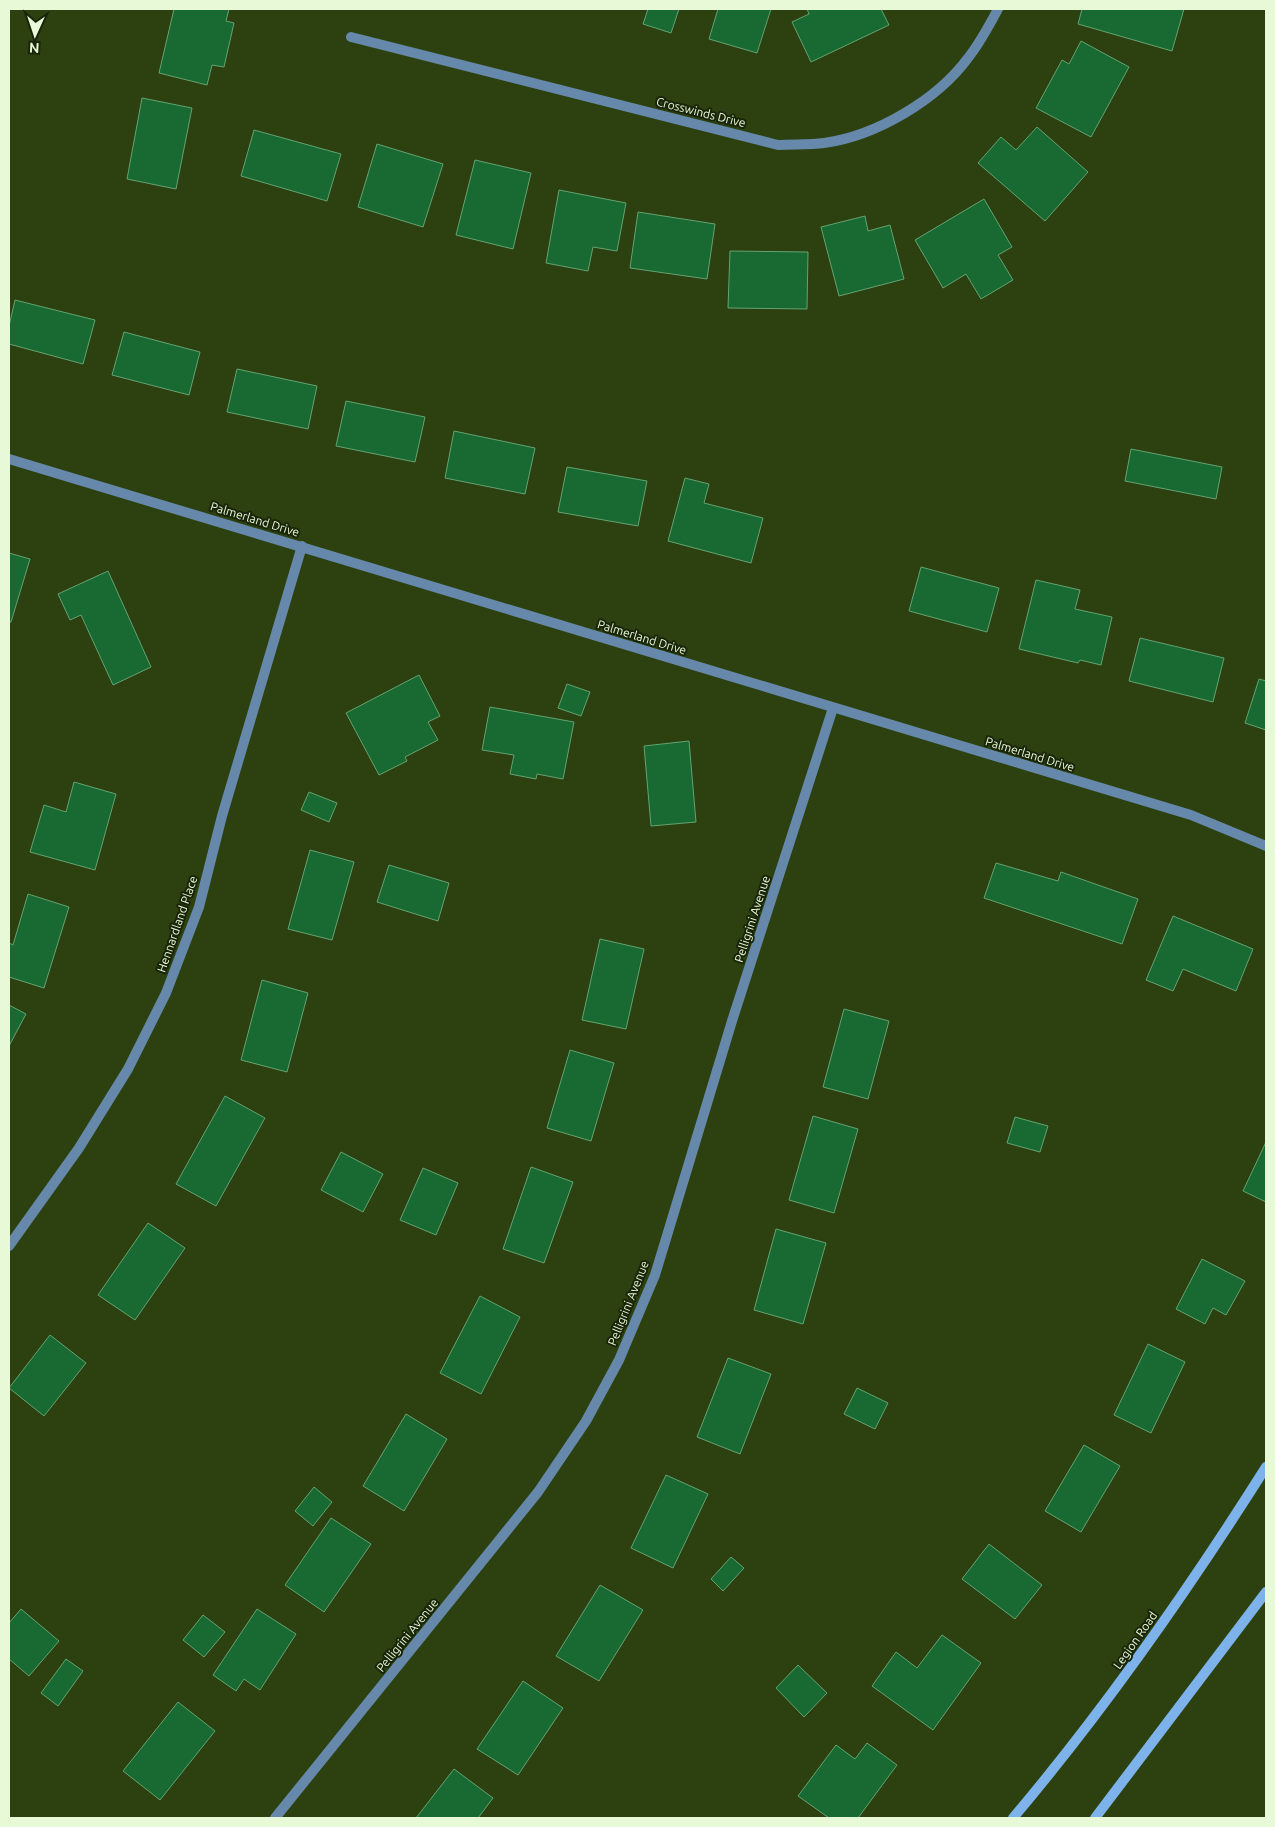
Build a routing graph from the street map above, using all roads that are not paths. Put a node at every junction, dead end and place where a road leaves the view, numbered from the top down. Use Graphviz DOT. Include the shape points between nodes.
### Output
graph roads {
  1 [pos="998,9"];
  2 [pos="351,37"];
  3 [pos="9,459"];
  4 [pos="302,546"];
  5 [pos="833,708"];
  6 [pos="1266,846"];
  7 [pos="9,1246"];
  8 [pos="1266,1467"];
  9 [pos="1266,1592"];
  10 [pos="275,1818"];
  11 [pos="1013,1818"];
  12 [pos="1095,1818"];
  1 -- 2 [label="street, Crosswinds Drive" via="968,59 936,92 898,118 862,133 806,144 778,145"];
  3 -- 4 [label="street, Palmerland Drive"];
  4 -- 5 [label="street, Palmerland Drive"];
  4 -- 7 [label="street, Hennardland Place" via="222,816 199,906 166,993 128,1069 79,1148"];
  5 -- 6 [label="street, Palmerland Drive" via="1190,815"];
  5 -- 10 [label="street, Pelligrini Avenue" via="732,1021 655,1275 619,1360 586,1421 538,1492"];
  8 -- 11 [label="main road, Legion Road" via="1141,1655"];
  9 -- 12 [label="main road"];
}
